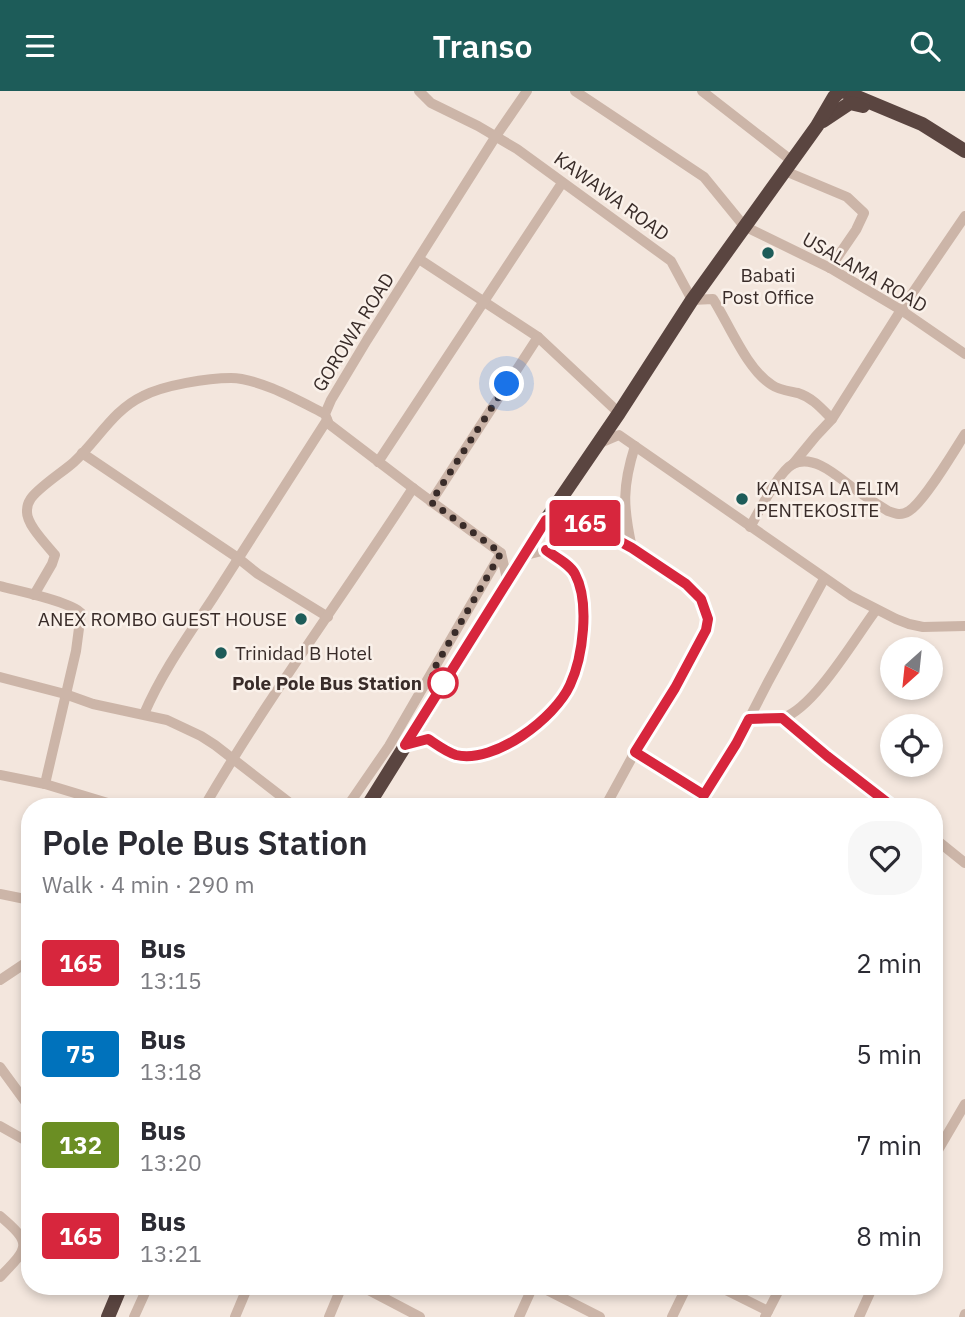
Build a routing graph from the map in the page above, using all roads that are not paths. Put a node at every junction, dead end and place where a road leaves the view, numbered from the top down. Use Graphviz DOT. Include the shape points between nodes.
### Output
graph roads {
  1 [pos="419,91"];
  2 [pos="527,91"];
  3 [pos="575,91"];
  4 [pos="702,91"];
  5 [pos="837,92"];
  6 [pos="922,124"];
  7 [pos="817,126"];
  8 [pos="496,136"];
  9 [pos="965,151"];
  10 [pos="789,166"];
  11 [pos="562,183"];
  12 [pos="965,216"];
  13 [pos="744,226"];
  14 [pos="419,259"];
  15 [pos="830,268"];
  16 [pos="692,299"];
  17 [pos="484,302"];
  18 [pos="901,310"];
  19 [pos="538,338"];
  20 [pos="965,354"];
  21 [pos="619,413"];
  22 [pos="326,417"];
  23 [pos="832,419"];
  24 [pos="965,434"];
  25 [pos="598,444"];
  26 [pos="635,446"];
  27 [pos="82,453"];
  28 [pos="378,462"];
  29 [pos="793,464"];
  30 [pos="413,488"];
  31 [pos="431,502"];
  32 [pos="546,520"];
  33 [pos="750,527"];
  34 [pos="632,548"];
  35 [pos="501,553"];
  36 [pos="522,557"];
  37 [pos="238,558"];
  38 [pos="507,579"];
  39 [pos="824,579"];
  40 [pos="0,586"];
  41 [pos="34,595"];
  42 [pos="876,610"];
  43 [pos="328,617"];
  44 [pos="965,626"];
  45 [pos="0,677"];
  46 [pos="65,694"];
  47 [pos="144,714"];
  48 [pos="782,718"];
  49 [pos="749,719"];
  50 [pos="405,745"];
  51 [pos="389,746"];
  52 [pos="635,752"];
  53 [pos="232,758"];
  54 [pos="391,767"];
  55 [pos="0,775"];
  56 [pos="45,784"];
  57 [pos="704,795"];
  58 [pos="91,798"];
  59 [pos="209,798"];
  60 [pos="283,798"];
  61 [pos="353,798"];
  62 [pos="372,798"];
  63 [pos="610,798"];
  64 [pos="702,798"];
  65 [pos="881,798"];
  66 [pos="943,845"];
  67 [pos="965,863"];
  68 [pos="0,894"];
  69 [pos="21,898"];
  70 [pos="21,966"];
  71 [pos="0,980"];
  72 [pos="0,1067"];
  73 [pos="21,1096"];
  74 [pos="965,1104"];
  75 [pos="0,1126"];
  76 [pos="21,1138"];
  77 [pos="943,1142"];
  78 [pos="0,1216"];
  79 [pos="21,1239"];
  80 [pos="21,1255"];
  81 [pos="0,1277"];
  82 [pos="117,1295"];
  83 [pos="144,1295"];
  84 [pos="244,1295"];
  85 [pos="338,1295"];
  86 [pos="378,1295"];
  87 [pos="529,1295"];
  88 [pos="557,1295"];
  89 [pos="683,1295"];
  90 [pos="734,1295"];
  91 [pos="776,1295"];
  92 [pos="869,1295"];
  93 [pos="767,1314"];
  94 [pos="108,1317"];
  95 [pos="134,1317"];
  96 [pos="235,1317"];
  97 [pos="328,1317"];
  98 [pos="420,1317"];
  99 [pos="519,1317"];
  100 [pos="600,1317"];
  101 [pos="672,1317"];
  102 [pos="859,1317"];
  1 -- 8 [label="street, KAWAWA ROAD" via="431,103"];
  2 -- 8 [label="street, GOROWA ROAD"];
  3 -- 13 [label="street" via="704,177"];
  4 -- 10 [label="street"];
  5 -- 6 [label="highway"];
  5 -- 7 [label="highway"];
  6 -- 7 [label="highway" via="850,103"];
  6 -- 9 [label="highway"];
  7 -- 10 [label="highway"];
  8 -- 11 [label="street, KAWAWA ROAD"];
  8 -- 14 [label="street, GOROWA ROAD"];
  10 -- 13 [label="highway"];
  10 -- 15 [label="street" via="847,197 864,213"];
  11 -- 16 [label="street, KAWAWA ROAD" via="671,261"];
  11 -- 17 [label="street"];
  12 -- 18 [label="street"];
  13 -- 15 [label="street, USALAMA ROAD"];
  13 -- 16 [label="highway"];
  14 -- 17 [label="street"];
  14 -- 22 [label="street, GOROWA ROAD" via="349,369"];
  15 -- 18 [label="street, USALAMA ROAD"];
  16 -- 21 [label="highway"];
  16 -- 23 [label="street" via="713,299 767,382 813,399"];
  17 -- 19 [label="street"];
  17 -- 28 [label="street"];
  18 -- 20 [label="street, USALAMA ROAD"];
  18 -- 23 [label="street"];
  19 -- 21 [label="street"];
  19 -- 31 [label="street"];
  21 -- 25 [label="highway"];
  22 -- 27 [label="street" via="247,380 214,379 141,396 111,419"];
  22 -- 28 [label="street, GOROWA ROAD"];
  22 -- 37 [label="street"];
  23 -- 29 [label="street"];
  24 -- 29 [label="street" via="921,499 898,515 817,464"];
  25 -- 26 [label="street" via="619,435"];
  25 -- 32 [label="highway"];
  26 -- 33 [label="street"];
  26 -- 34 [label="street" via="624,495"];
  27 -- 37 [label="street"];
  27 -- 41 [label="street" via="30,500 28,520 55,555"];
  28 -- 30 [label="street, GOROWA ROAD"];
  29 -- 33 [label="street"];
  30 -- 31 [label="street, GOROWA ROAD"];
  30 -- 43 [label="street"];
  31 -- 35 [label="street, GOROWA ROAD"];
  32 -- 34 [label="street" via="573,516"];
  32 -- 36 [label="highway"];
  33 -- 39 [label="street"];
  34 -- 52 [label="street" via="696,592 708,619 675,688"];
  35 -- 38 [label="street"];
  35 -- 51 [label="street"];
  36 -- 38 [label="highway"];
  36 -- 50 [label="street" via="546,550 574,571 579,583 580,655 561,701 524,734 489,753 457,755 428,739"];
  37 -- 43 [label="street"];
  37 -- 47 [label="street" via="163,674"];
  38 -- 50 [label="highway"];
  39 -- 42 [label="street"];
  39 -- 49 [label="street"];
  40 -- 41 [label="street"];
  41 -- 46 [label="street" via="82,613"];
  42 -- 44 [label="street" via="923,627"];
  42 -- 48 [label="street" via="809,700"];
  43 -- 53 [label="street"];
  45 -- 46 [label="street"];
  46 -- 47 [label="street"];
  46 -- 56 [label="street"];
  47 -- 53 [label="street" via="201,736"];
  48 -- 49 [label="street"];
  48 -- 65 [label="street"];
  49 -- 57 [label="street"];
  50 -- 54 [label="highway"];
  51 -- 54 [label="street"];
  51 -- 61 [label="street"];
  52 -- 57 [label="street"];
  52 -- 63 [label="street"];
  53 -- 59 [label="street"];
  53 -- 60 [label="street"];
  54 -- 62 [label="highway"];
  55 -- 56 [label="street"];
  56 -- 58 [label="street"];
  57 -- 64 [label="street"];
  66 -- 67 [label="street"];
  68 -- 69 [label="street"];
  70 -- 71 [label="street"];
  72 -- 73 [label="street"];
  74 -- 77 [label="street"];
  75 -- 76 [label="street"];
  78 -- 79 [label="street"];
  80 -- 81 [label="street"];
  82 -- 94 [label="highway"];
  83 -- 95 [label="street"];
  84 -- 96 [label="street"];
  85 -- 97 [label="street"];
  86 -- 98 [label="street"];
  87 -- 99 [label="street"];
  88 -- 100 [label="street"];
  89 -- 101 [label="street"];
  90 -- 93 [label="street"];
  91 -- 93 [label="street"];
  92 -- 102 [label="street"];
}
